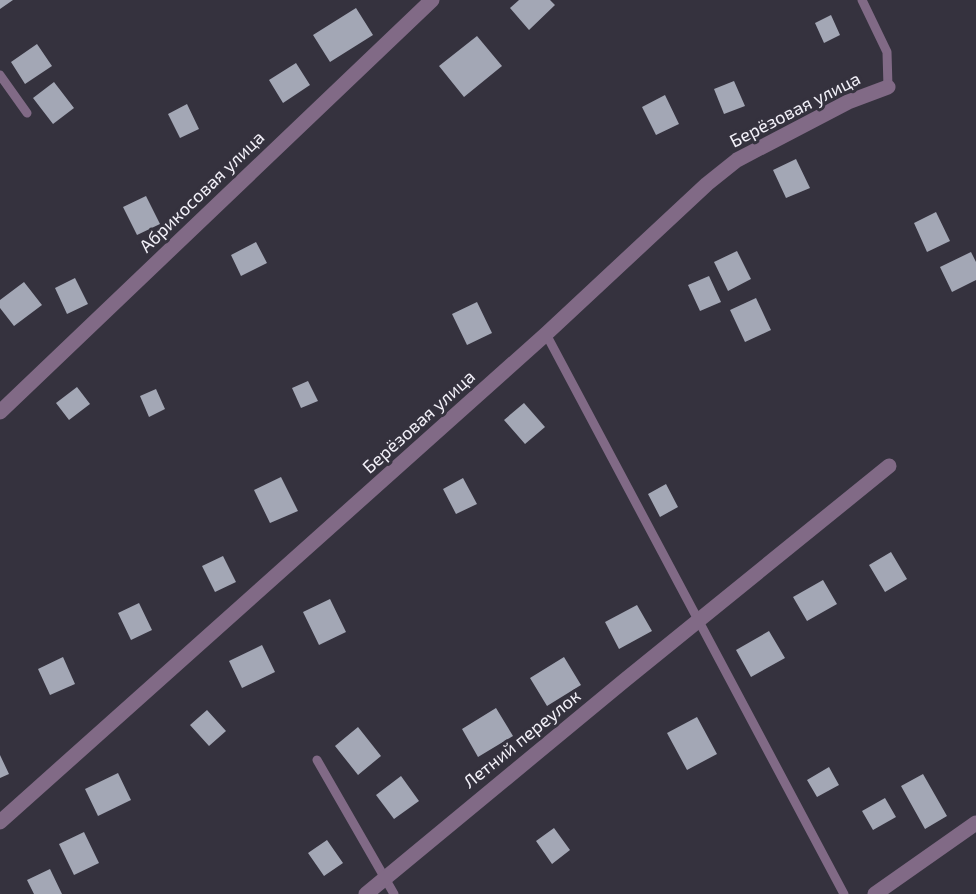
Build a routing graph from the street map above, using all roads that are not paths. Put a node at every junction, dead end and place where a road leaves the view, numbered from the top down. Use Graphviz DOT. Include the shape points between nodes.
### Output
graph roads {
  1 [pos="432,0"];
  2 [pos="861,0"];
  3 [pos="0,75"];
  4 [pos="888,87"];
  5 [pos="27,113"];
  6 [pos="546,334"];
  7 [pos="0,412"];
  8 [pos="889,466"];
  9 [pos="700,619"];
  10 [pos="317,760"];
  11 [pos="0,822"];
  12 [pos="976,823"];
  13 [pos="384,878"];
  14 [pos="368,892"];
  15 [pos="394,894"];
  16 [pos="844,894"];
  17 [pos="875,894"];
  1 -- 7 [label="street, Абрикосовая улица"];
  2 -- 4 [label="lane" via="887,52"];
  3 -- 5 [label="lane"];
  4 -- 6 [label="street, Берёзовая улица" via="848,102 737,159"];
  6 -- 9 [label="lane"];
  6 -- 11 [label="street, Берёзовая улица"];
  8 -- 9 [label="street, Летний переулок"];
  9 -- 13 [label="street, Летний переулок"];
  9 -- 16 [label="lane"];
  10 -- 13 [label="lane"];
  12 -- 17 [label="street"];
  13 -- 14 [label="street, Летний переулок"];
  13 -- 15 [label="lane"];
}
